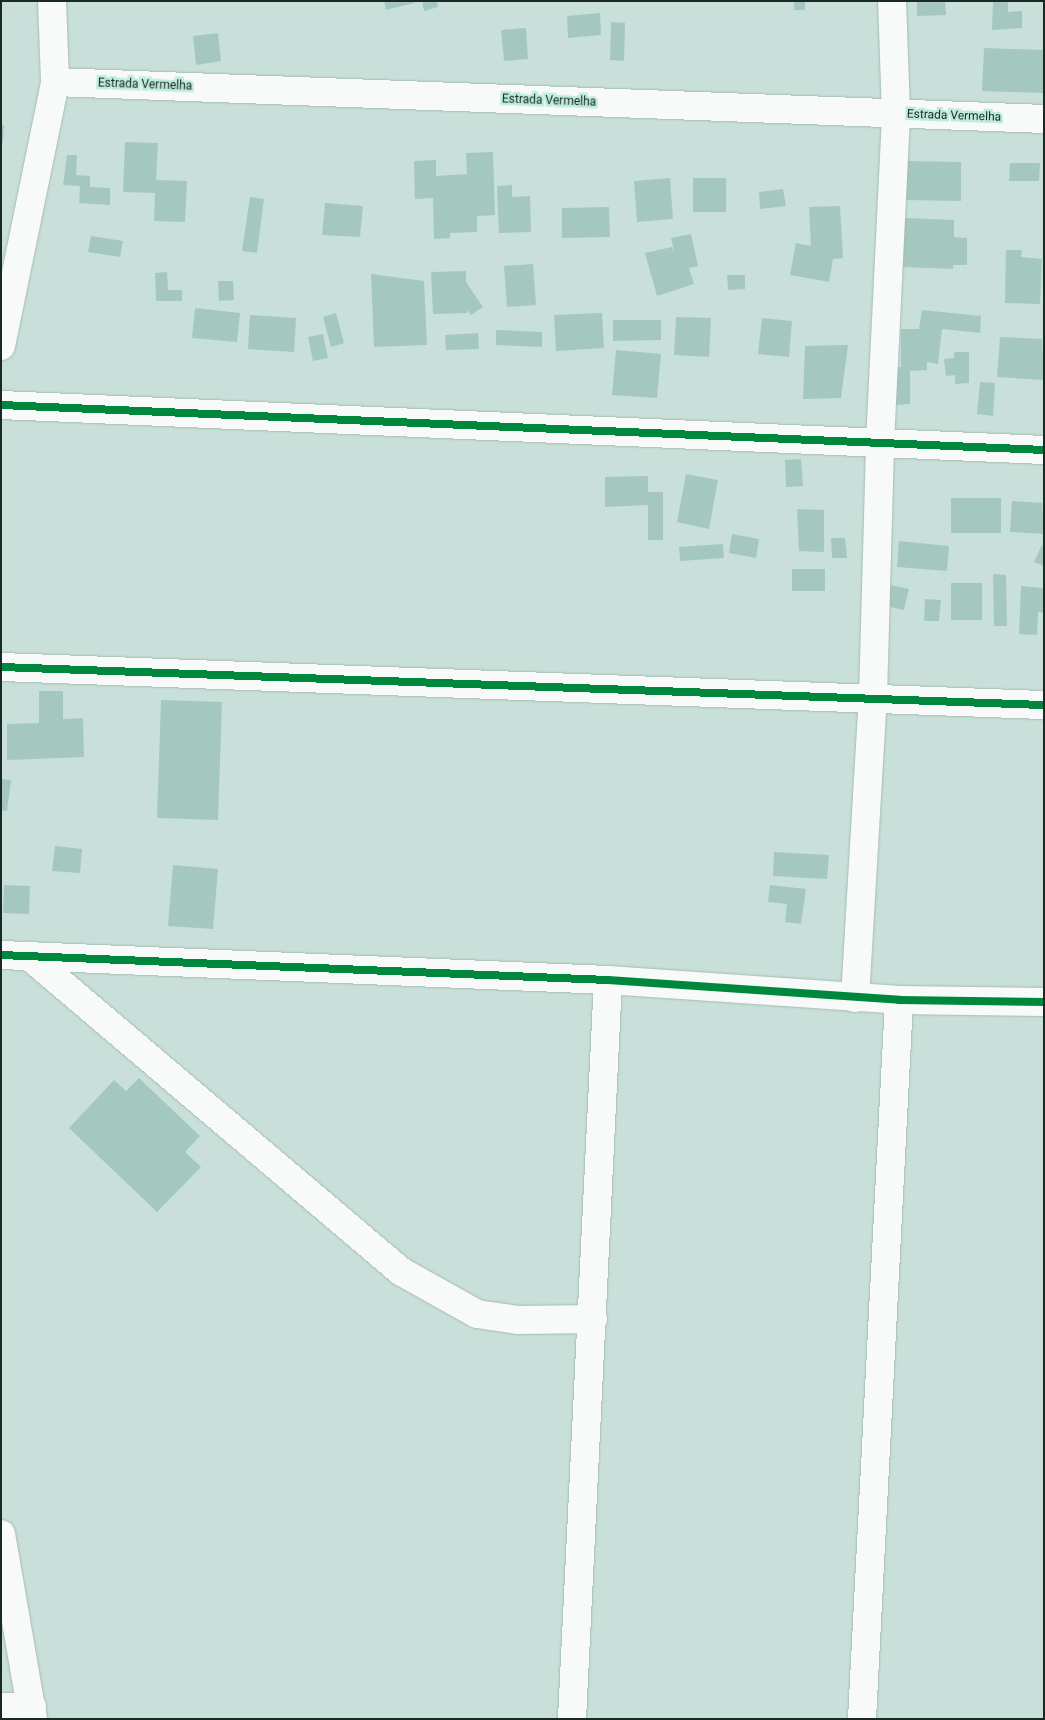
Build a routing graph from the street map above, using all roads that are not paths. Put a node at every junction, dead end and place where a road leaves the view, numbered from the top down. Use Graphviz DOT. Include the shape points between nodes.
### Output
graph roads {
  1 [pos="52,1"];
  2 [pos="892,1"];
  3 [pos="55,82"];
  4 [pos="896,114"];
  5 [pos="1044,119"];
  6 [pos="8,279"];
  7 [pos="1,346"];
  8 [pos="1,405"];
  9 [pos="880,443"];
  10 [pos="1044,450"];
  11 [pos="1,667"];
  12 [pos="872,697"];
  13 [pos="1044,705"];
  14 [pos="1,955"];
  15 [pos="29,956"];
  16 [pos="608,980"];
  17 [pos="855,998"];
  18 [pos="899,1000"];
  19 [pos="1044,1002"];
  20 [pos="593,1319"];
  21 [pos="1,1534"];
  22 [pos="1,1707"];
  23 [pos="32,1713"];
  24 [pos="572,1719"];
  25 [pos="862,1719"];
  1 -- 3 [label="street"];
  2 -- 4 [label="street"];
  3 -- 4 [label="street, Estrada Vermelha"];
  3 -- 6 [label="street"];
  4 -- 5 [label="street, Estrada Vermelha"];
  4 -- 9 [label="street"];
  6 -- 7 [label="street"];
  8 -- 9 [label="street"];
  9 -- 10 [label="street"];
  9 -- 12 [label="street"];
  11 -- 12 [label="street"];
  12 -- 13 [label="street"];
  12 -- 17 [label="street"];
  14 -- 15 [label="street"];
  15 -- 16 [label="street"];
  15 -- 20 [label="street" via="402,1272 476,1314 518,1320"];
  16 -- 17 [label="street"];
  16 -- 20 [label="street"];
  17 -- 18 [label="street"];
  18 -- 19 [label="street"];
  18 -- 25 [label="street"];
  20 -- 24 [label="street"];
  21 -- 23 [label="street"];
  22 -- 23 [label="street"];
}
